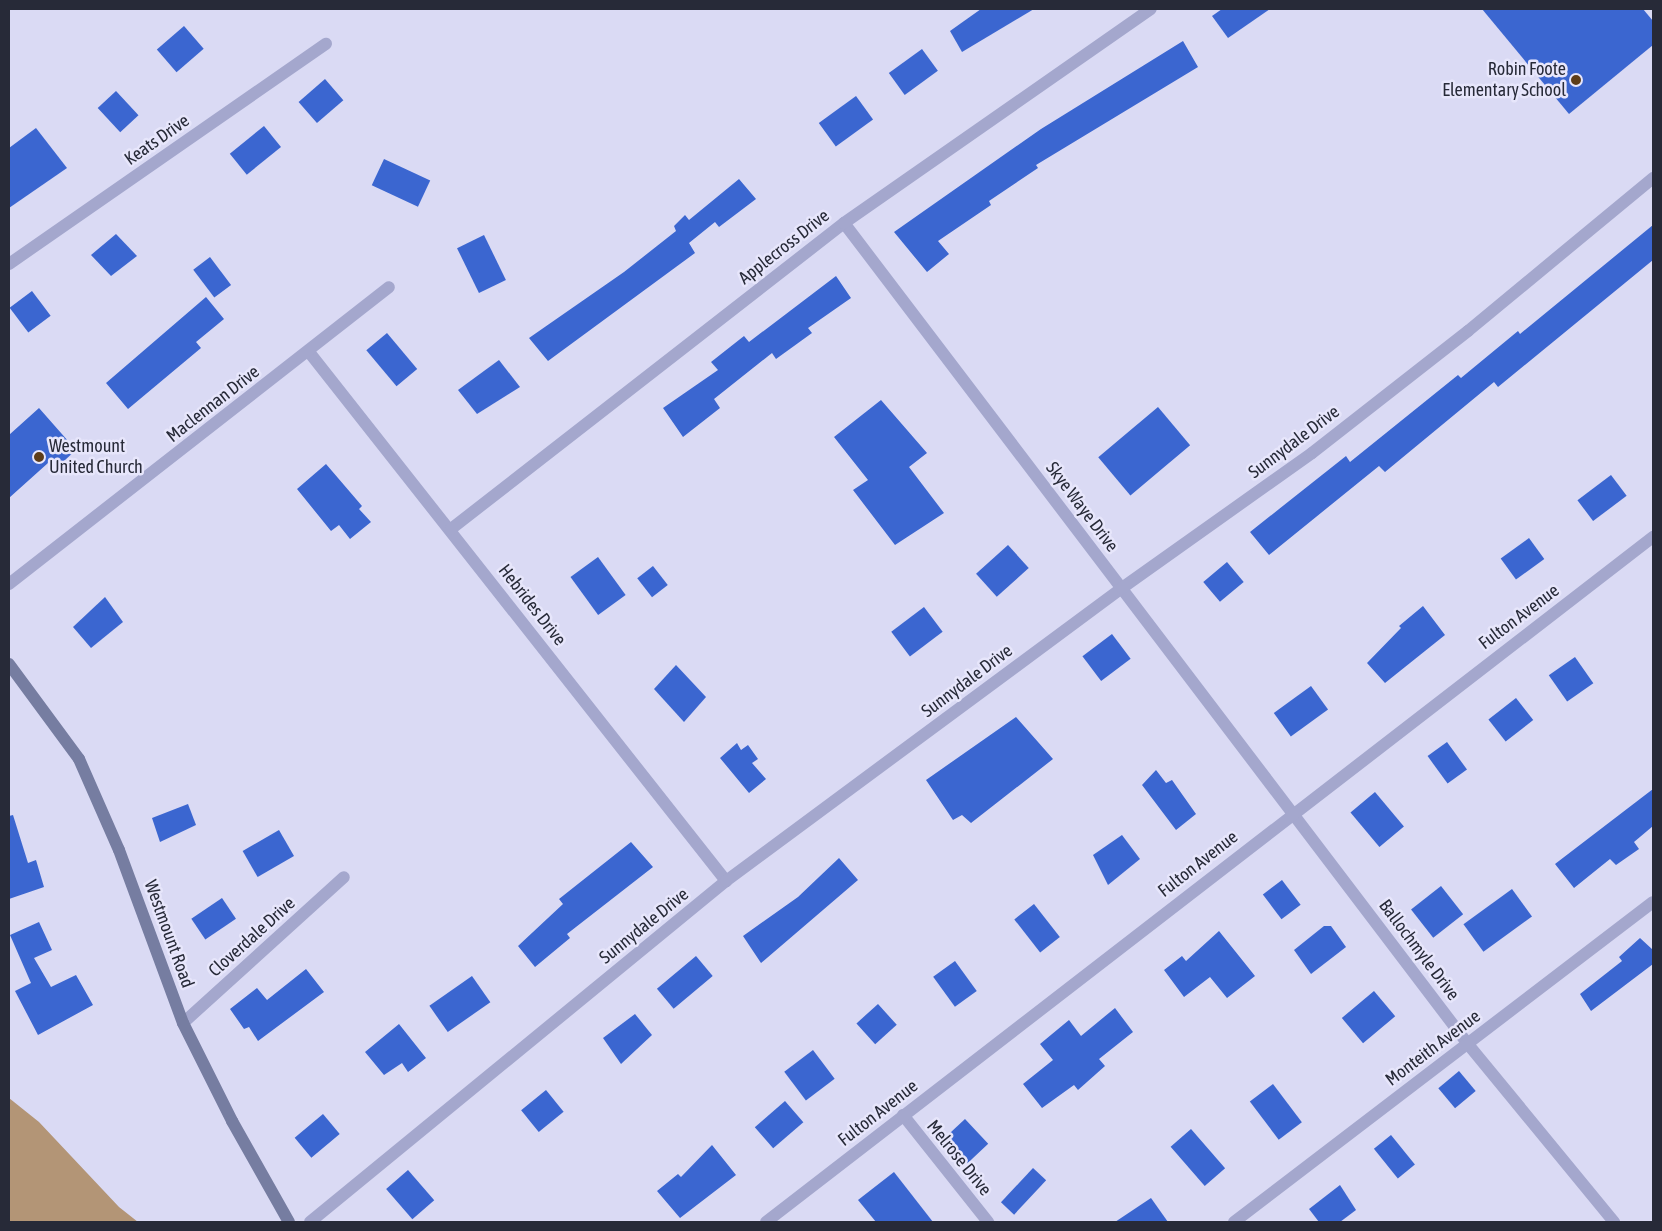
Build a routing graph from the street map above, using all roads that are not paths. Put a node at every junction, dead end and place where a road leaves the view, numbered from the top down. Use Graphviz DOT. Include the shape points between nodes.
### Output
graph roads {
  1 [pos="1151,9"];
  2 [pos="326,44"];
  3 [pos="1653,178"];
  4 [pos="844,223"];
  5 [pos="9,264"];
  6 [pos="389,287"];
  7 [pos="309,352"];
  8 [pos="451,529"];
  9 [pos="1653,537"];
  10 [pos="9,584"];
  11 [pos="1122,588"];
  12 [pos="9,664"];
  13 [pos="1293,812"];
  14 [pos="344,877"];
  15 [pos="726,881"];
  16 [pos="1653,902"];
  17 [pos="183,1023"];
  18 [pos="1467,1043"];
  19 [pos="903,1115"];
  20 [pos="289,1222"];
  21 [pos="310,1222"];
  22 [pos="766,1222"];
  23 [pos="988,1222"];
  24 [pos="1234,1222"];
  25 [pos="1614,1222"];
  1 -- 4 [label="street, Applecross Drive"];
  2 -- 5 [label="street, Keats Drive"];
  3 -- 11 [label="street, Sunnydale Drive" via="1468,331 1312,453"];
  4 -- 8 [label="street, Applecross Drive"];
  4 -- 11 [label="street, Skye Waye Drive"];
  6 -- 7 [label="street, Maclennan Drive"];
  7 -- 8 [label="street, Hebrides Drive"];
  7 -- 10 [label="street, Maclennan Drive"];
  8 -- 15 [label="street, Hebrides Drive"];
  9 -- 13 [label="street, Fulton Avenue"];
  11 -- 13 [label="street, Skye Waye Drive"];
  11 -- 15 [label="street, Sunnydale Drive"];
  12 -- 17 [label="main road, Westmount Road" via="79,759 119,850"];
  13 -- 18 [label="street, Ballochmyle Drive"];
  13 -- 19 [label="street, Fulton Avenue"];
  14 -- 17 [label="street, Cloverdale Drive"];
  15 -- 21 [label="street, Sunnydale Drive"];
  16 -- 18 [label="street, Monteith Avenue"];
  17 -- 20 [label="main road, Westmount Road" via="232,1122"];
  18 -- 24 [label="street, Monteith Avenue"];
  18 -- 25 [label="street, Ballochmyle Drive"];
  19 -- 22 [label="street, Fulton Avenue"];
  19 -- 23 [label="street, Melrose Drive"];
}
